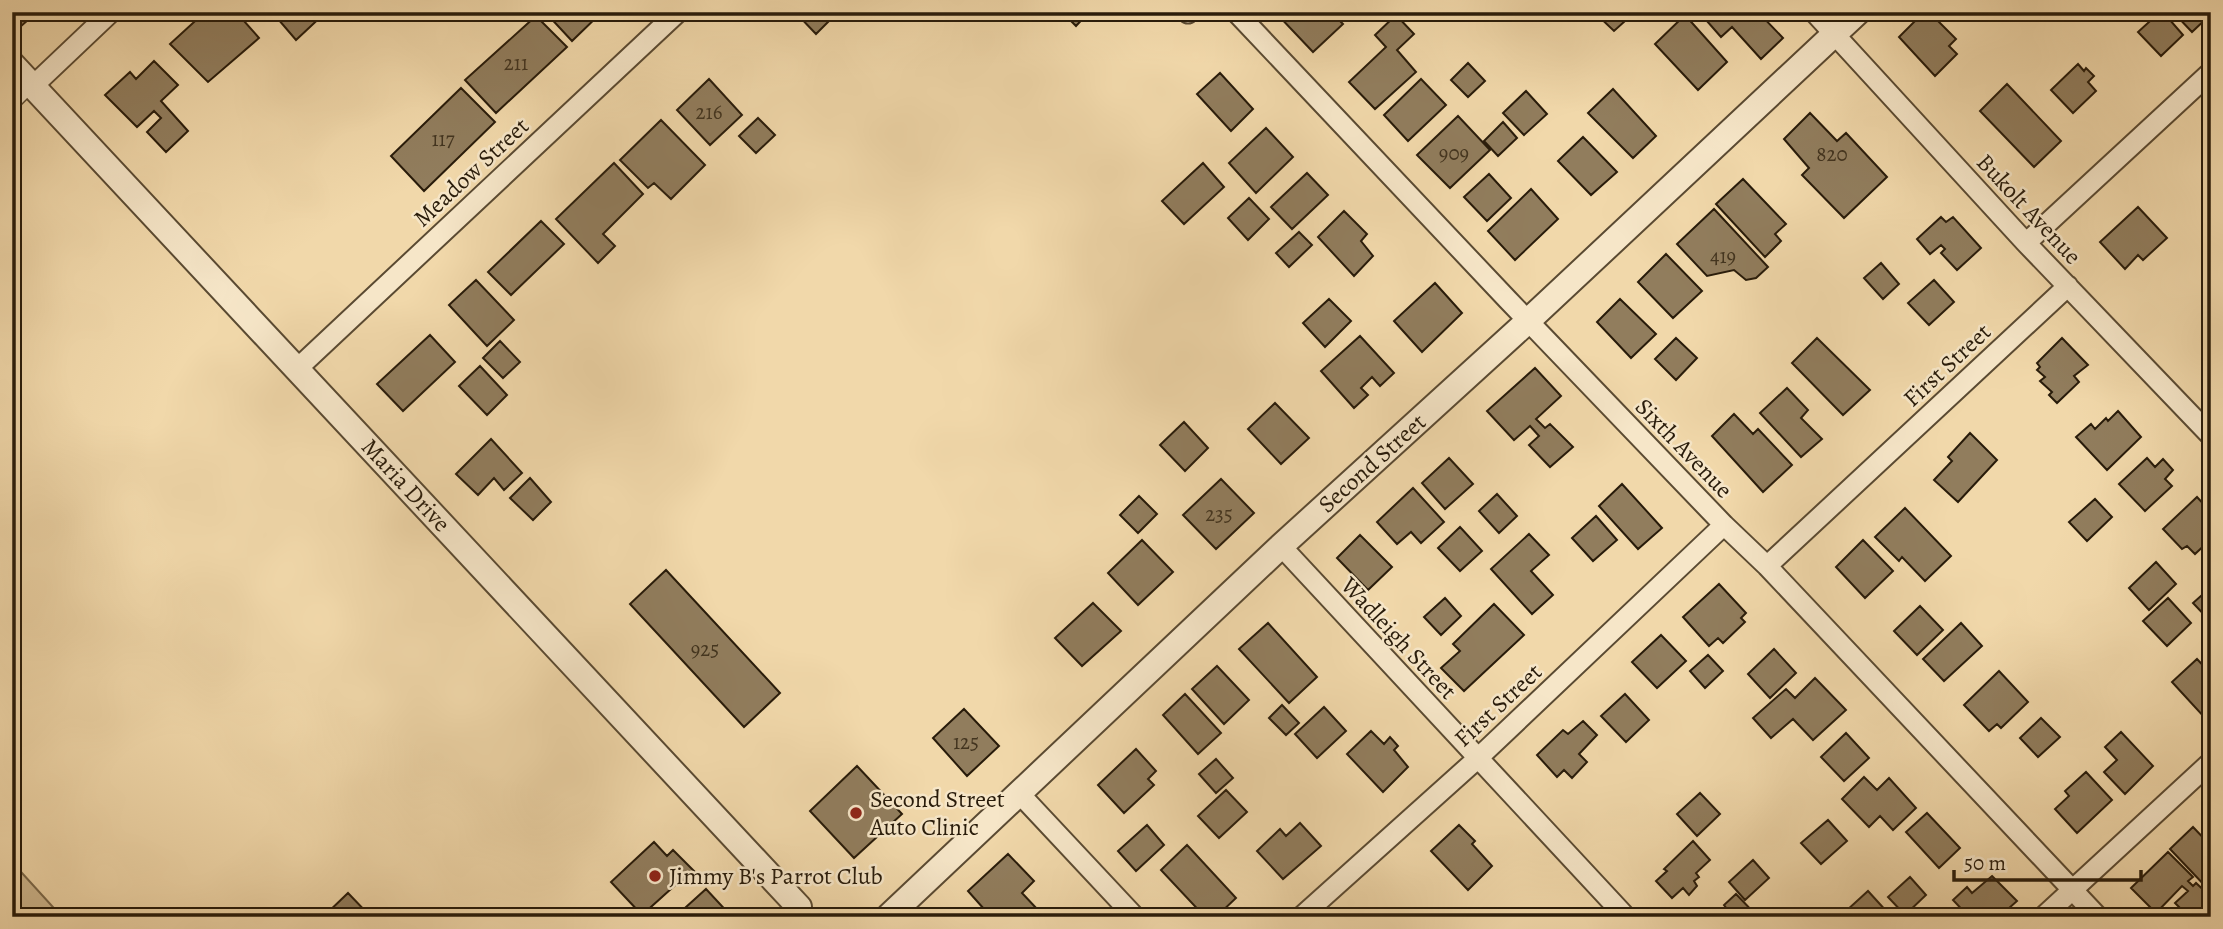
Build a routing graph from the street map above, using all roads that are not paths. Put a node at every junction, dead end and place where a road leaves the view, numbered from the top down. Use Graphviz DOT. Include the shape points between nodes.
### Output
graph roads {
  1 [pos="111,12"];
  2 [pos="678,12"];
  3 [pos="1236,12"];
  4 [pos="1814,12"];
  5 [pos="1858,12"];
  6 [pos="1834,34"];
  7 [pos="12,64"];
  8 [pos="2211,72"];
  9 [pos="33,86"];
  10 [pos="12,106"];
  11 [pos="2026,243"];
  12 [pos="2068,286"];
  13 [pos="1528,321"];
  14 [pos="298,368"];
  15 [pos="2211,436"];
  16 [pos="1724,525"];
  17 [pos="1281,546"];
  18 [pos="1767,566"];
  19 [pos="1477,759"];
  20 [pos="2211,762"];
  21 [pos="1018,793"];
  22 [pos="2072,890"];
  23 [pos="807,914"];
  24 [pos="888,917"];
  25 [pos="1135,917"];
  26 [pos="1301,917"];
  27 [pos="1626,917"];
  28 [pos="2043,917"];
  29 [pos="2098,917"];
  1 -- 9 [label="street"];
  2 -- 14 [label="street, Meadow Street"];
  3 -- 13 [label="street, Sixth Avenue"];
  4 -- 6 [label="street, Bukolt Avenue"];
  5 -- 6 [label="street, Second Street"];
  6 -- 11 [label="street, Bukolt Avenue"];
  6 -- 13 [label="street, Second Street"];
  7 -- 9 [label="street, Maria Drive"];
  8 -- 11 [label="street"];
  9 -- 10 [label="lane"];
  9 -- 14 [label="street, Maria Drive"];
  11 -- 12 [label="street, Bukolt Avenue"];
  12 -- 15 [label="street, Bukolt Avenue"];
  12 -- 18 [label="street, First Street"];
  13 -- 16 [label="street, Sixth Avenue"];
  13 -- 17 [label="street, Second Street"];
  14 -- 23 [label="street, Maria Drive"];
  16 -- 18 [label="street, Sixth Avenue"];
  16 -- 19 [label="street, First Street"];
  17 -- 19 [label="street, Wadleigh Street"];
  17 -- 21 [label="street, Second Street"];
  18 -- 22 [label="street, Sixth Avenue"];
  19 -- 26 [label="street, First Street"];
  19 -- 27 [label="street, Wadleigh Street"];
  20 -- 22 [label="street"];
  21 -- 24 [label="street, Second Street"];
  21 -- 25 [label="street"];
  22 -- 28 [label="street"];
  22 -- 29 [label="street, Sixth Avenue"];
}
